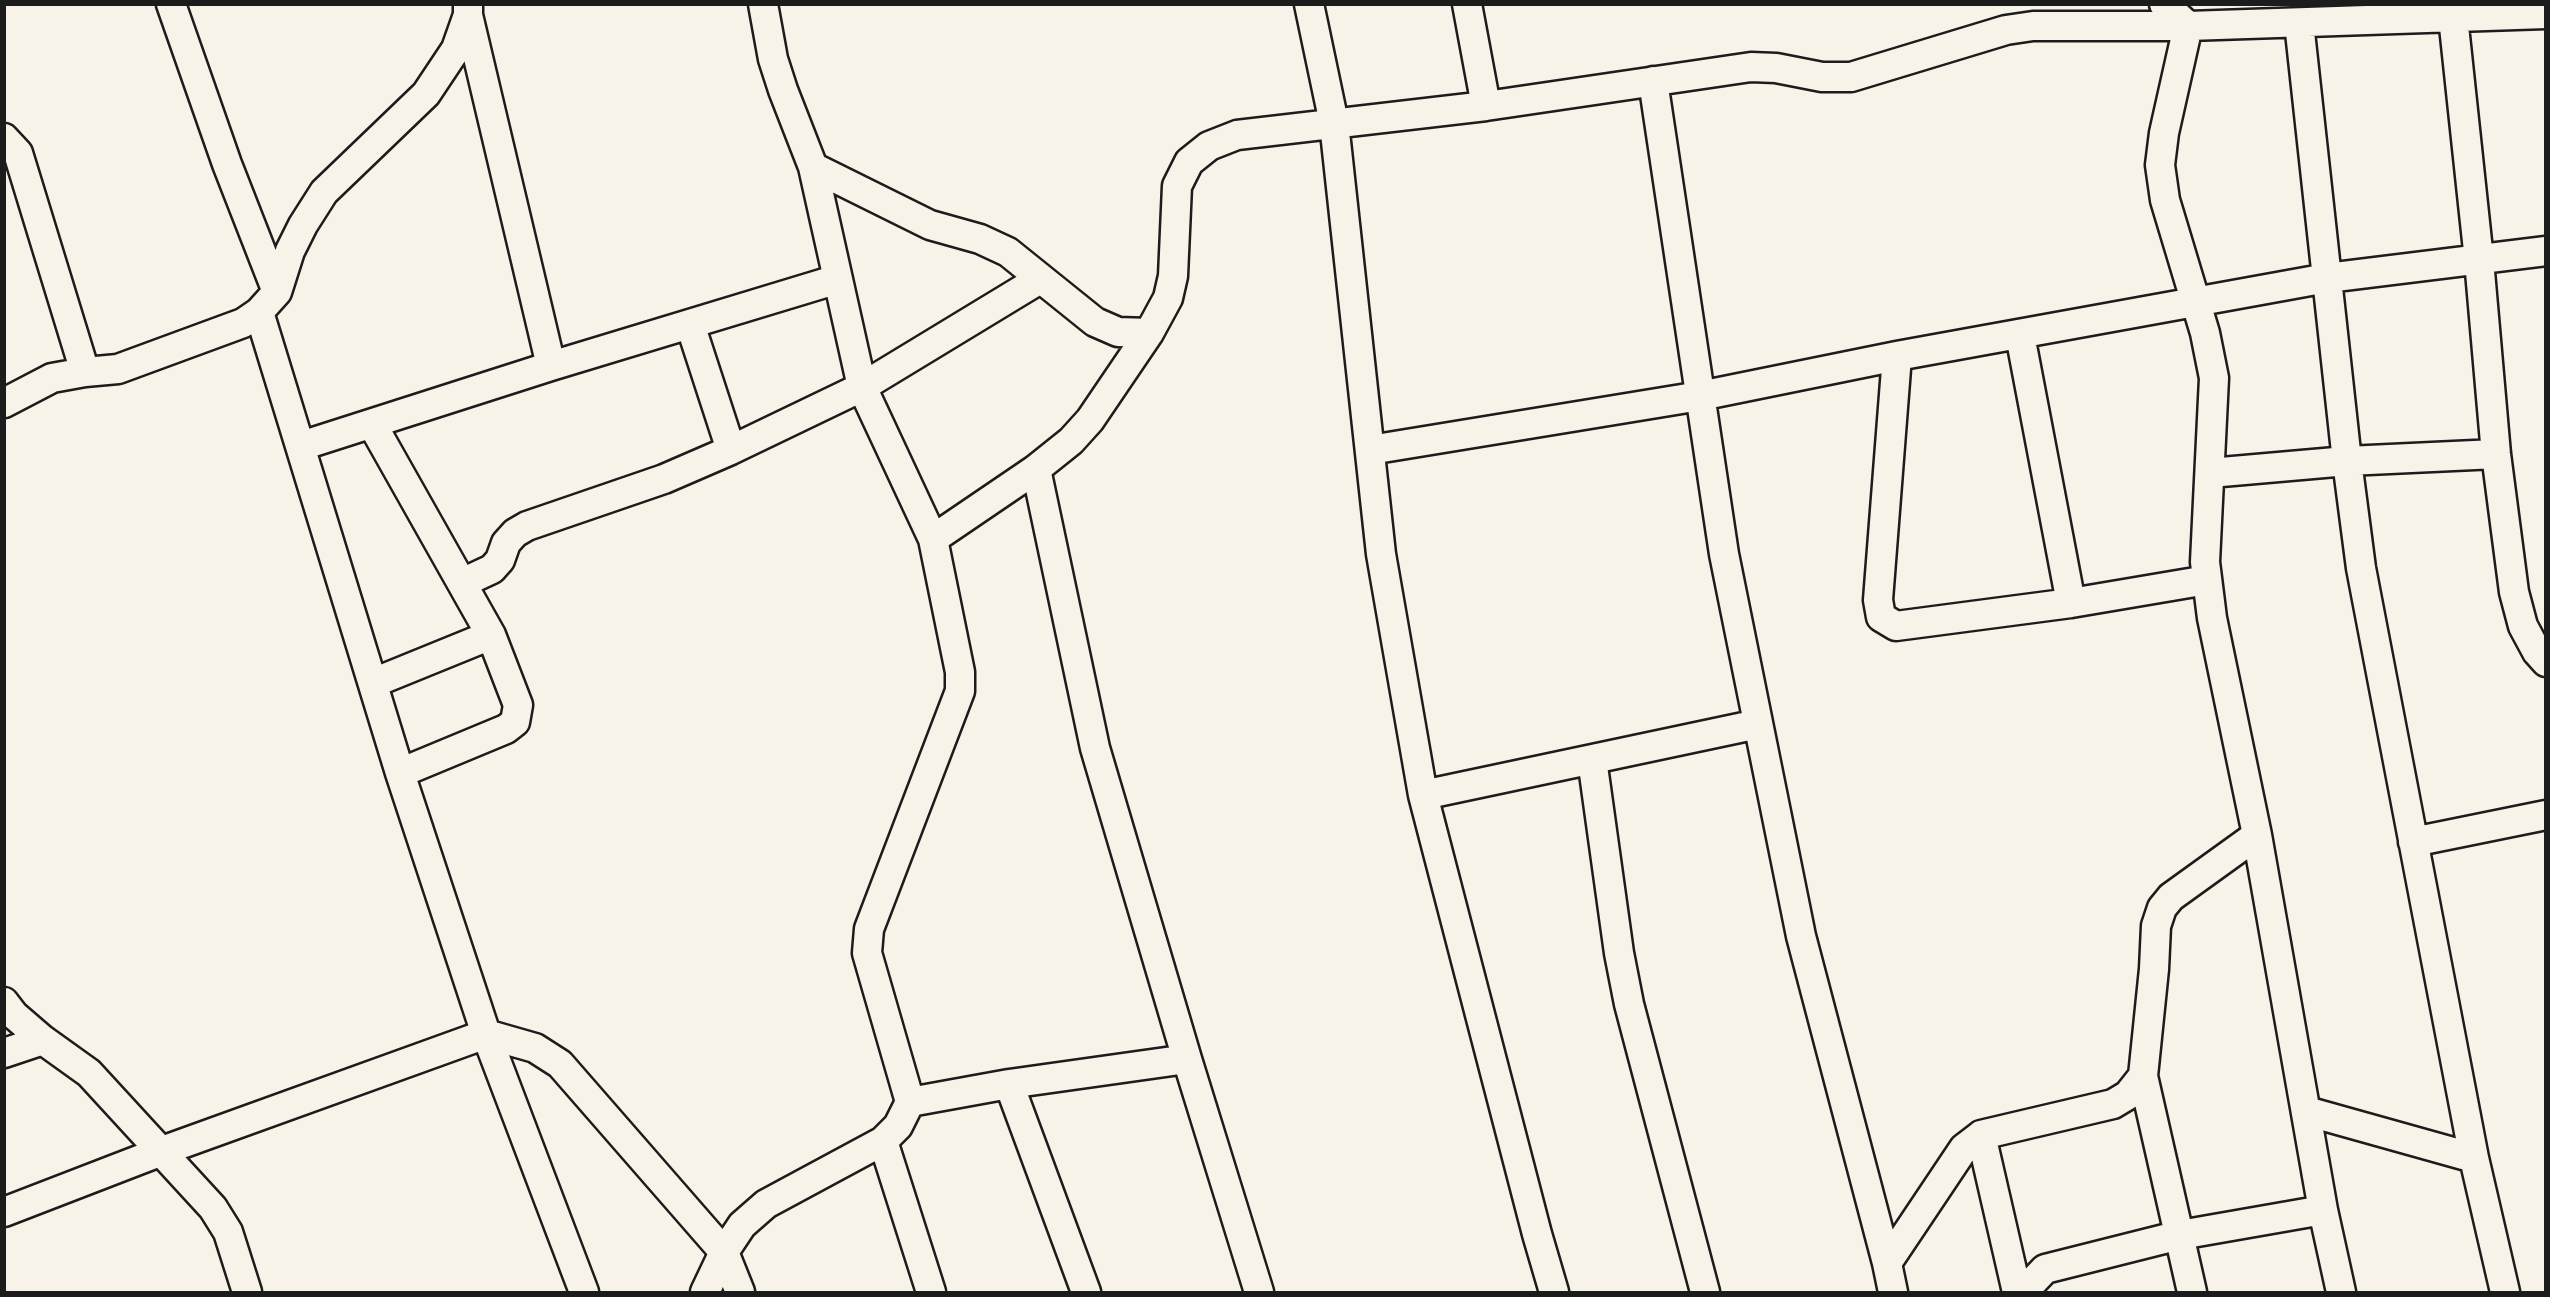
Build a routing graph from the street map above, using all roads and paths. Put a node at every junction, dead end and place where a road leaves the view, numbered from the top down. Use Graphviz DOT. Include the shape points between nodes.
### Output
graph roads {
  1 [pos="171,4"];
  2 [pos="762,4"];
  3 [pos="1309,4"];
  4 [pos="1467,4"];
  5 [pos="2164,4"];
  6 [pos="468,10"];
  7 [pos="2546,14"];
  8 [pos="2452,17"];
  9 [pos="2299,23"];
  10 [pos="2188,26"];
  11 [pos="1653,81"];
  12 [pos="1486,106"];
  13 [pos="1334,123"];
  14 [pos="9,150"];
  15 [pos="813,167"];
  16 [pos="2546,251"];
  17 [pos="2479,260"];
  18 [pos="2326,278"];
  19 [pos="838,279"];
  20 [pos="1040,279"];
  21 [pos="2195,301"];
  22 [pos="268,302"];
  23 [pos="690,324"];
  24 [pos="1149,333"];
  25 [pos="2020,335"];
  26 [pos="1897,356"];
  27 [pos="551,366"];
  28 [pos="85,372"];
  29 [pos="862,387"];
  30 [pos="1700,396"];
  31 [pos="4,404"];
  32 [pos="372,424"];
  33 [pos="301,446"];
  34 [pos="731,450"];
  35 [pos="1370,450"];
  36 [pos="2496,454"];
  37 [pos="2347,461"];
  38 [pos="1036,469"];
  39 [pos="2210,473"];
  40 [pos="933,539"];
  41 [pos="2207,580"];
  42 [pos="462,583"];
  43 [pos="2071,603"];
  44 [pos="491,635"];
  45 [pos="2546,662"];
  46 [pos="373,683"];
  47 [pos="1758,724"];
  48 [pos="1592,759"];
  49 [pos="400,773"];
  50 [pos="1423,795"];
  51 [pos="2546,815"];
  52 [pos="2257,835"];
  53 [pos="2413,842"];
  54 [pos="4,1002"];
  55 [pos="486,1034"];
  56 [pos="43,1040"];
  57 [pos="4,1053"];
  58 [pos="1187,1059"];
  59 [pos="2143,1076"];
  60 [pos="1009,1084"];
  61 [pos="910,1102"];
  62 [pos="2306,1110"];
  63 [pos="1981,1135"];
  64 [pos="882,1141"];
  65 [pos="162,1151"];
  66 [pos="2474,1158"];
  67 [pos="2323,1210"];
  68 [pos="4,1212"];
  69 [pos="2180,1235"];
  70 [pos="724,1252"];
  71 [pos="1887,1263"];
  72 [pos="247,1293"];
  73 [pos="584,1293"];
  74 [pos="705,1293"];
  75 [pos="740,1293"];
  76 [pos="931,1293"];
  77 [pos="1086,1293"];
  78 [pos="1259,1293"];
  79 [pos="1554,1293"];
  80 [pos="1705,1293"];
  81 [pos="1893,1293"];
  82 [pos="2018,1293"];
  83 [pos="2023,1293"];
  84 [pos="2192,1293"];
  85 [pos="2341,1293"];
  86 [pos="2505,1293"];
  1 -- 22 [label="street" via="235,186"];
  2 -- 15 [label="street" via="780,80"];
  3 -- 13 [label="street"];
  4 -- 12 [label="street"];
  5 -- 10 [label="street"];
  6 -- 22 [label="street" via="456,49 426,94 324,192 303,225"];
  6 -- 27 [label="street"];
  7 -- 8 [label="street"];
  8 -- 9 [label="street"];
  8 -- 17 [label="street"];
  9 -- 10 [label="street"];
  9 -- 18 [label="street"];
  10 -- 11 [label="street" via="2032,26 2006,30 1851,77 1751,67"];
  10 -- 21 [label="street" via="2160,165 2165,200"];
  11 -- 12 [label="street"];
  11 -- 30 [label="street"];
  12 -- 13 [label="street"];
  13 -- 24 [label="street" via="1237,135 1209,146 1189,162 1177,186 1173,276 1168,298"];
  13 -- 35 [label="street"];
  14 -- 28 [label="street"];
  15 -- 19 [label="street"];
  15 -- 20 [label="street" via="930,225 980,239 1008,252"];
  16 -- 17 [label="street"];
  17 -- 18 [label="street"];
  17 -- 36 [label="street"];
  18 -- 21 [label="street"];
  18 -- 37 [label="street"];
  19 -- 23 [label="street"];
  19 -- 29 [label="street"];
  20 -- 24 [label="street" via="1095,322 1118,332"];
  20 -- 29 [label="street"];
  21 -- 25 [label="street"];
  21 -- 39 [label="street" via="2214,378"];
  22 -- 28 [label="street" via="243,323 118,369"];
  22 -- 33 [label="street"];
  23 -- 27 [label="street"];
  23 -- 34 [label="street"];
  24 -- 38 [label="street" via="1090,420"];
  25 -- 26 [label="street"];
  25 -- 43 [label="street"];
  26 -- 30 [label="street"];
  26 -- 43 [label="street" via="1878,600 1881,617 1896,626"];
  27 -- 32 [label="street"];
  28 -- 31 [label="street" via="52,378"];
  29 -- 34 [label="street"];
  29 -- 40 [label="street"];
  30 -- 35 [label="street"];
  30 -- 47 [label="street" via="1724,554"];
  32 -- 33 [label="street"];
  32 -- 42 [label="street"];
  33 -- 46 [label="street"];
  34 -- 42 [label="street" via="664,479 527,526 506,543 492,569"];
  35 -- 50 [label="street" via="1381,554"];
  36 -- 37 [label="street"];
  36 -- 45 [label="street" via="2514,592 2523,626 2536,652"];
  37 -- 39 [label="street"];
  37 -- 53 [label="street" via="2361,568"];
  38 -- 40 [label="street"];
  38 -- 58 [label="street" via="1095,748"];
  39 -- 41 [label="street"];
  40 -- 61 [label="street" via="960,672 960,691 880,897 869,929 867,953"];
  41 -- 43 [label="street"];
  41 -- 52 [label="street"];
  42 -- 44 [label="street"];
  44 -- 46 [label="street"];
  44 -- 49 [label="street" via="518,705 515,722"];
  46 -- 49 [label="street"];
  47 -- 48 [label="street"];
  47 -- 71 [label="street" via="1801,936"];
  48 -- 50 [label="street"];
  48 -- 80 [label="street" via="1629,1004"];
  49 -- 55 [label="street"];
  50 -- 79 [label="street"];
  51 -- 53 [label="street"];
  52 -- 59 [label="street" via="2171,897 2162,908 2156,926"];
  52 -- 62 [label="street"];
  53 -- 66 [label="street"];
  54 -- 56 [label="street"];
  55 -- 65 [label="street"];
  55 -- 70 [label="street" via="535,1048 560,1064"];
  55 -- 73 [label="street"];
  56 -- 57 [label="street"];
  56 -- 65 [label="street" via="89,1073"];
  58 -- 60 [label="street"];
  58 -- 78 [label="street"];
  59 -- 63 [label="street" via="2128,1095 2113,1104"];
  59 -- 69 [label="street"];
  60 -- 61 [label="street"];
  60 -- 77 [label="street"];
  61 -- 64 [label="street" via="898,1126"];
  62 -- 66 [label="street"];
  62 -- 67 [label="street"];
  63 -- 71 [label="street" via="1964,1148"];
  63 -- 82 [label="street"];
  64 -- 70 [label="street" via="766,1204 742,1226"];
  64 -- 76 [label="street"];
  65 -- 68 [label="street"];
  65 -- 72 [label="street" via="213,1208 228,1232"];
  66 -- 86 [label="street"];
  67 -- 69 [label="street"];
  67 -- 85 [label="street"];
  69 -- 83 [label="street" via="2045,1269"];
  69 -- 84 [label="street"];
  70 -- 74 [label="street"];
  70 -- 75 [label="street"];
  71 -- 81 [label="street"];
}
